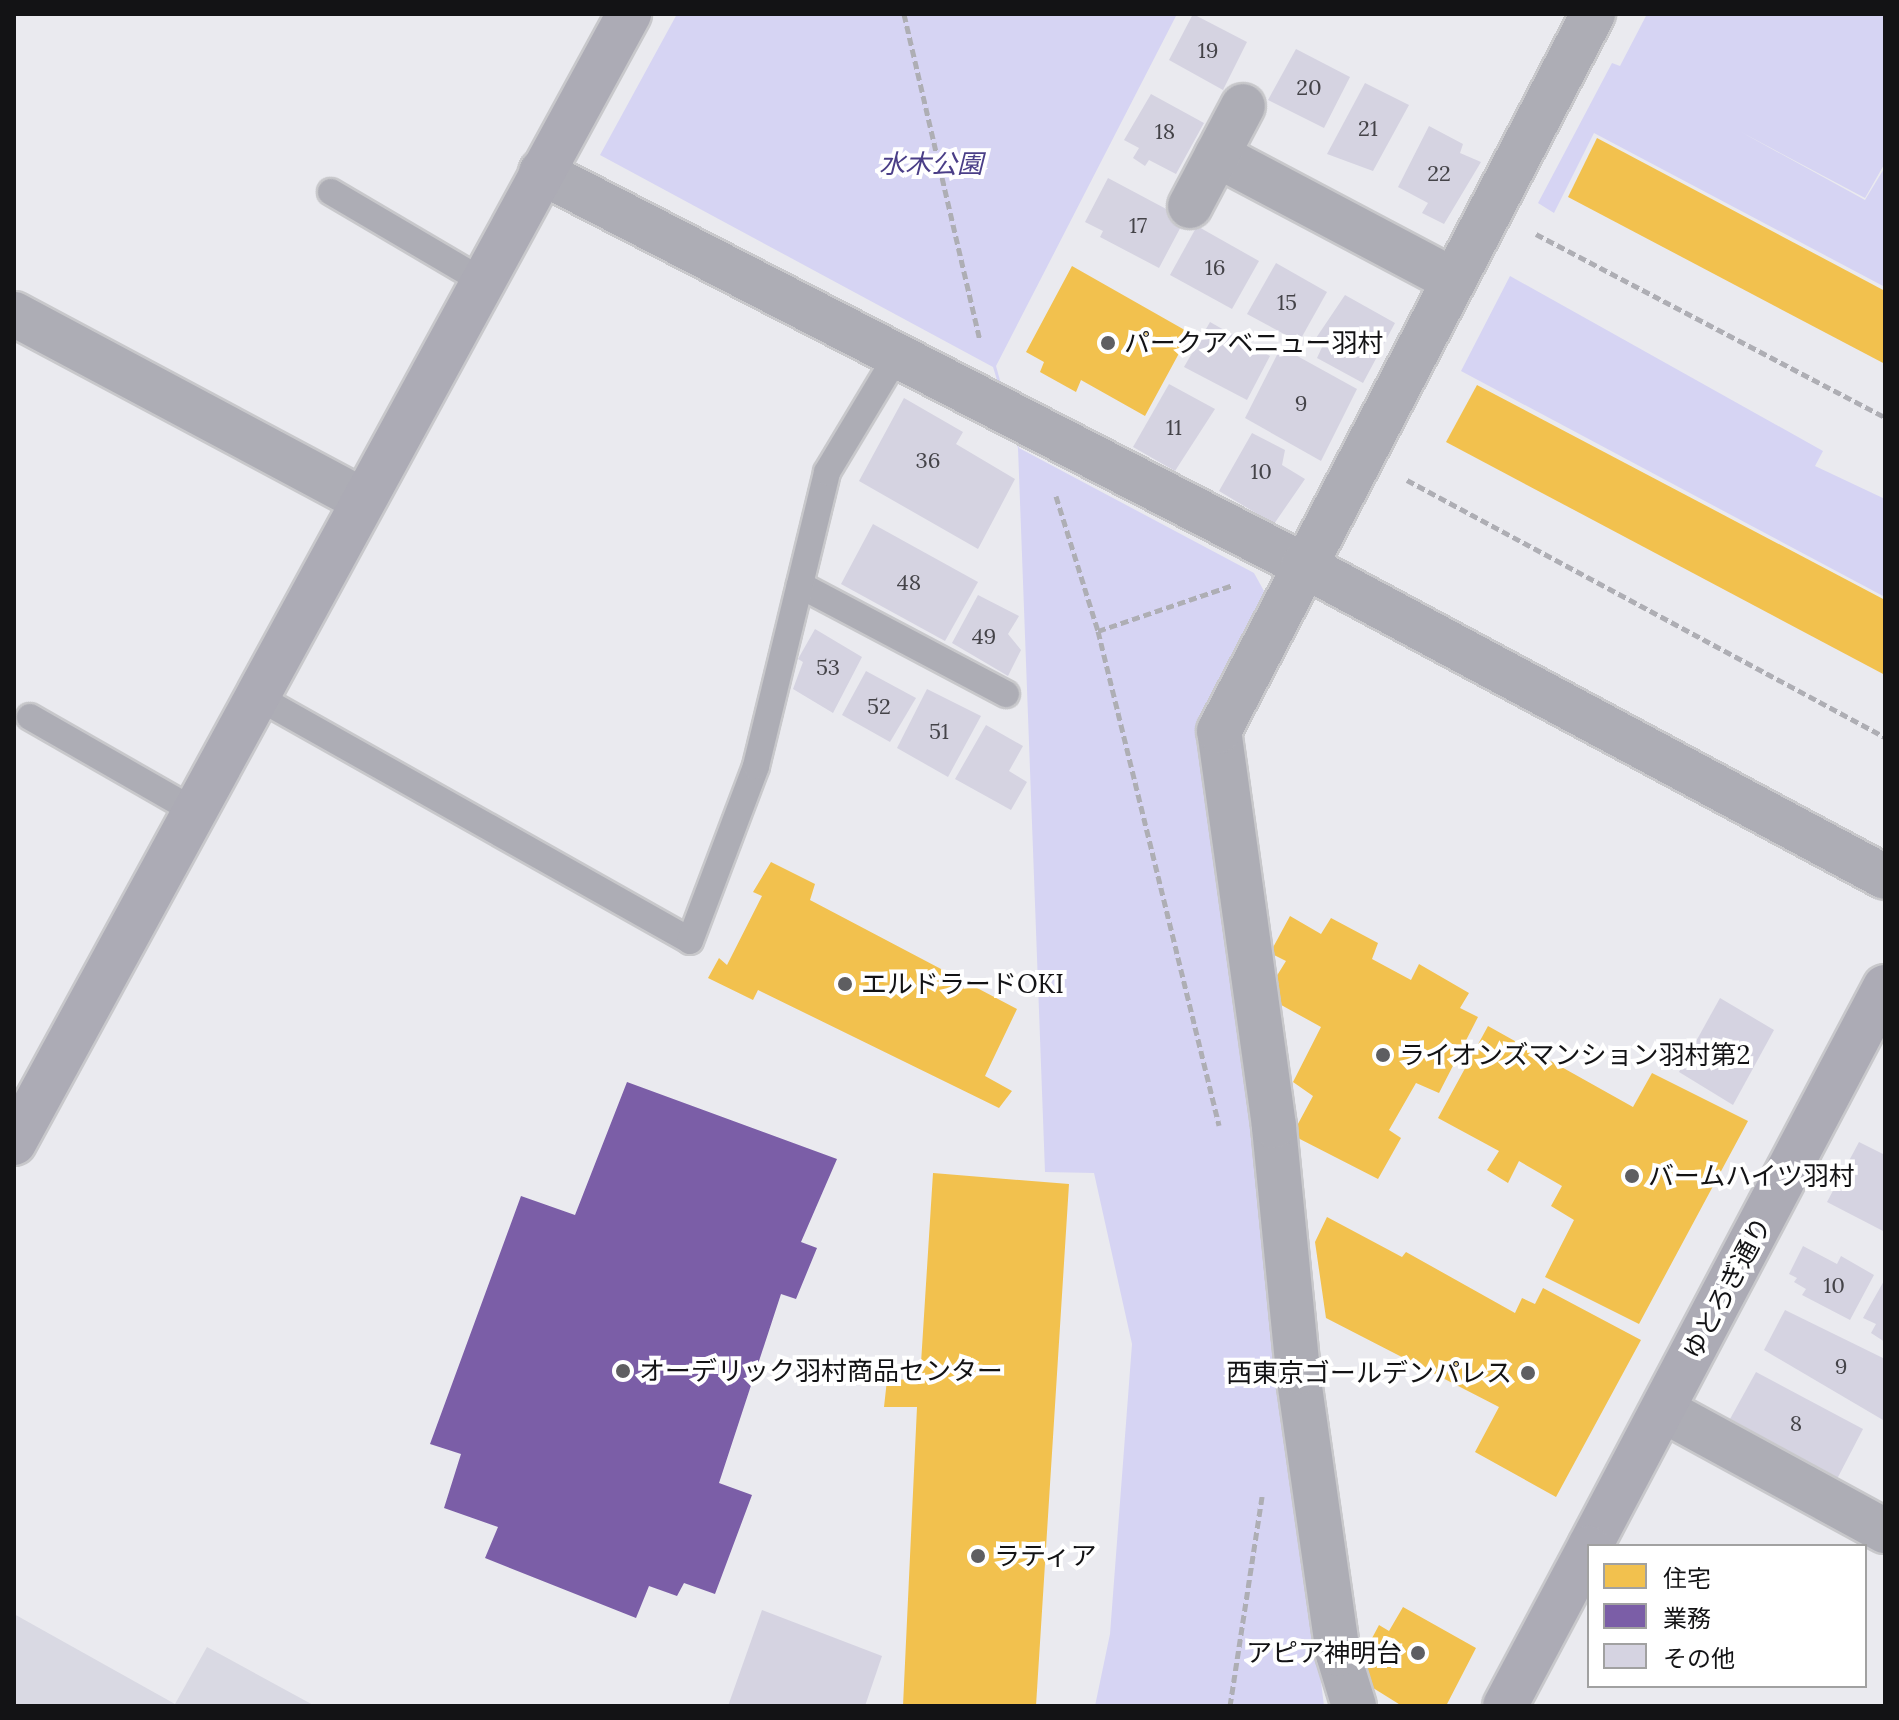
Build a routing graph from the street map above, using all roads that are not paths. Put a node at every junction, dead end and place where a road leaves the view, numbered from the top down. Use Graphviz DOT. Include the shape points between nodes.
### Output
graph roads {
  1 [pos="629,14"];
  2 [pos="1593,14"];
  3 [pos="1243,106"];
  4 [pos="1217,155"];
  5 [pos="541,172"];
  6 [pos="331,192"];
  7 [pos="1190,206"];
  8 [pos="1453,280"];
  9 [pos="482,281"];
  10 [pos="14,314"];
  11 [pos="896,357"];
  12 [pos="363,500"];
  13 [pos="1303,565"];
  14 [pos="800,585"];
  15 [pos="1006,694"];
  16 [pos="256,696"];
  17 [pos="30,717"];
  18 [pos="194,811"];
  19 [pos="1885,877"];
  20 [pos="1885,987"];
  21 [pos="14,1143"];
  22 [pos="1663,1410"];
  23 [pos="1885,1531"];
  24 [pos="1592,1544"];
  25 [pos="1587,1553"];
  26 [pos="1354,1706"];
  27 [pos="1505,1706"];
  1 -- 5 [label="street"];
  2 -- 8 [label="street"];
  3 -- 4 [label="street"];
  4 -- 7 [label="street"];
  4 -- 8 [label="street"];
  5 -- 9 [label="street"];
  5 -- 11 [label="street"];
  6 -- 9 [label="lane"];
  8 -- 13 [label="street"];
  9 -- 12 [label="street"];
  10 -- 12 [label="street"];
  11 -- 13 [label="street"];
  11 -- 14 [label="lane" via="827,472"];
  12 -- 16 [label="street"];
  13 -- 19 [label="street"];
  13 -- 26 [label="street" via="1219,731 1274,1126 1298,1372 1338,1654"];
  14 -- 15 [label="lane"];
  14 -- 16 [label="lane" via="756,766 690,941"];
  16 -- 18 [label="street"];
  17 -- 18 [label="lane"];
  18 -- 21 [label="street"];
  20 -- 22 [label="street, ゆとろぎ通り"];
  22 -- 23 [label="street"];
  22 -- 24 [label="street, ゆとろぎ通り"];
  25 -- 27 [label="street, ゆとろぎ通り"];
}
